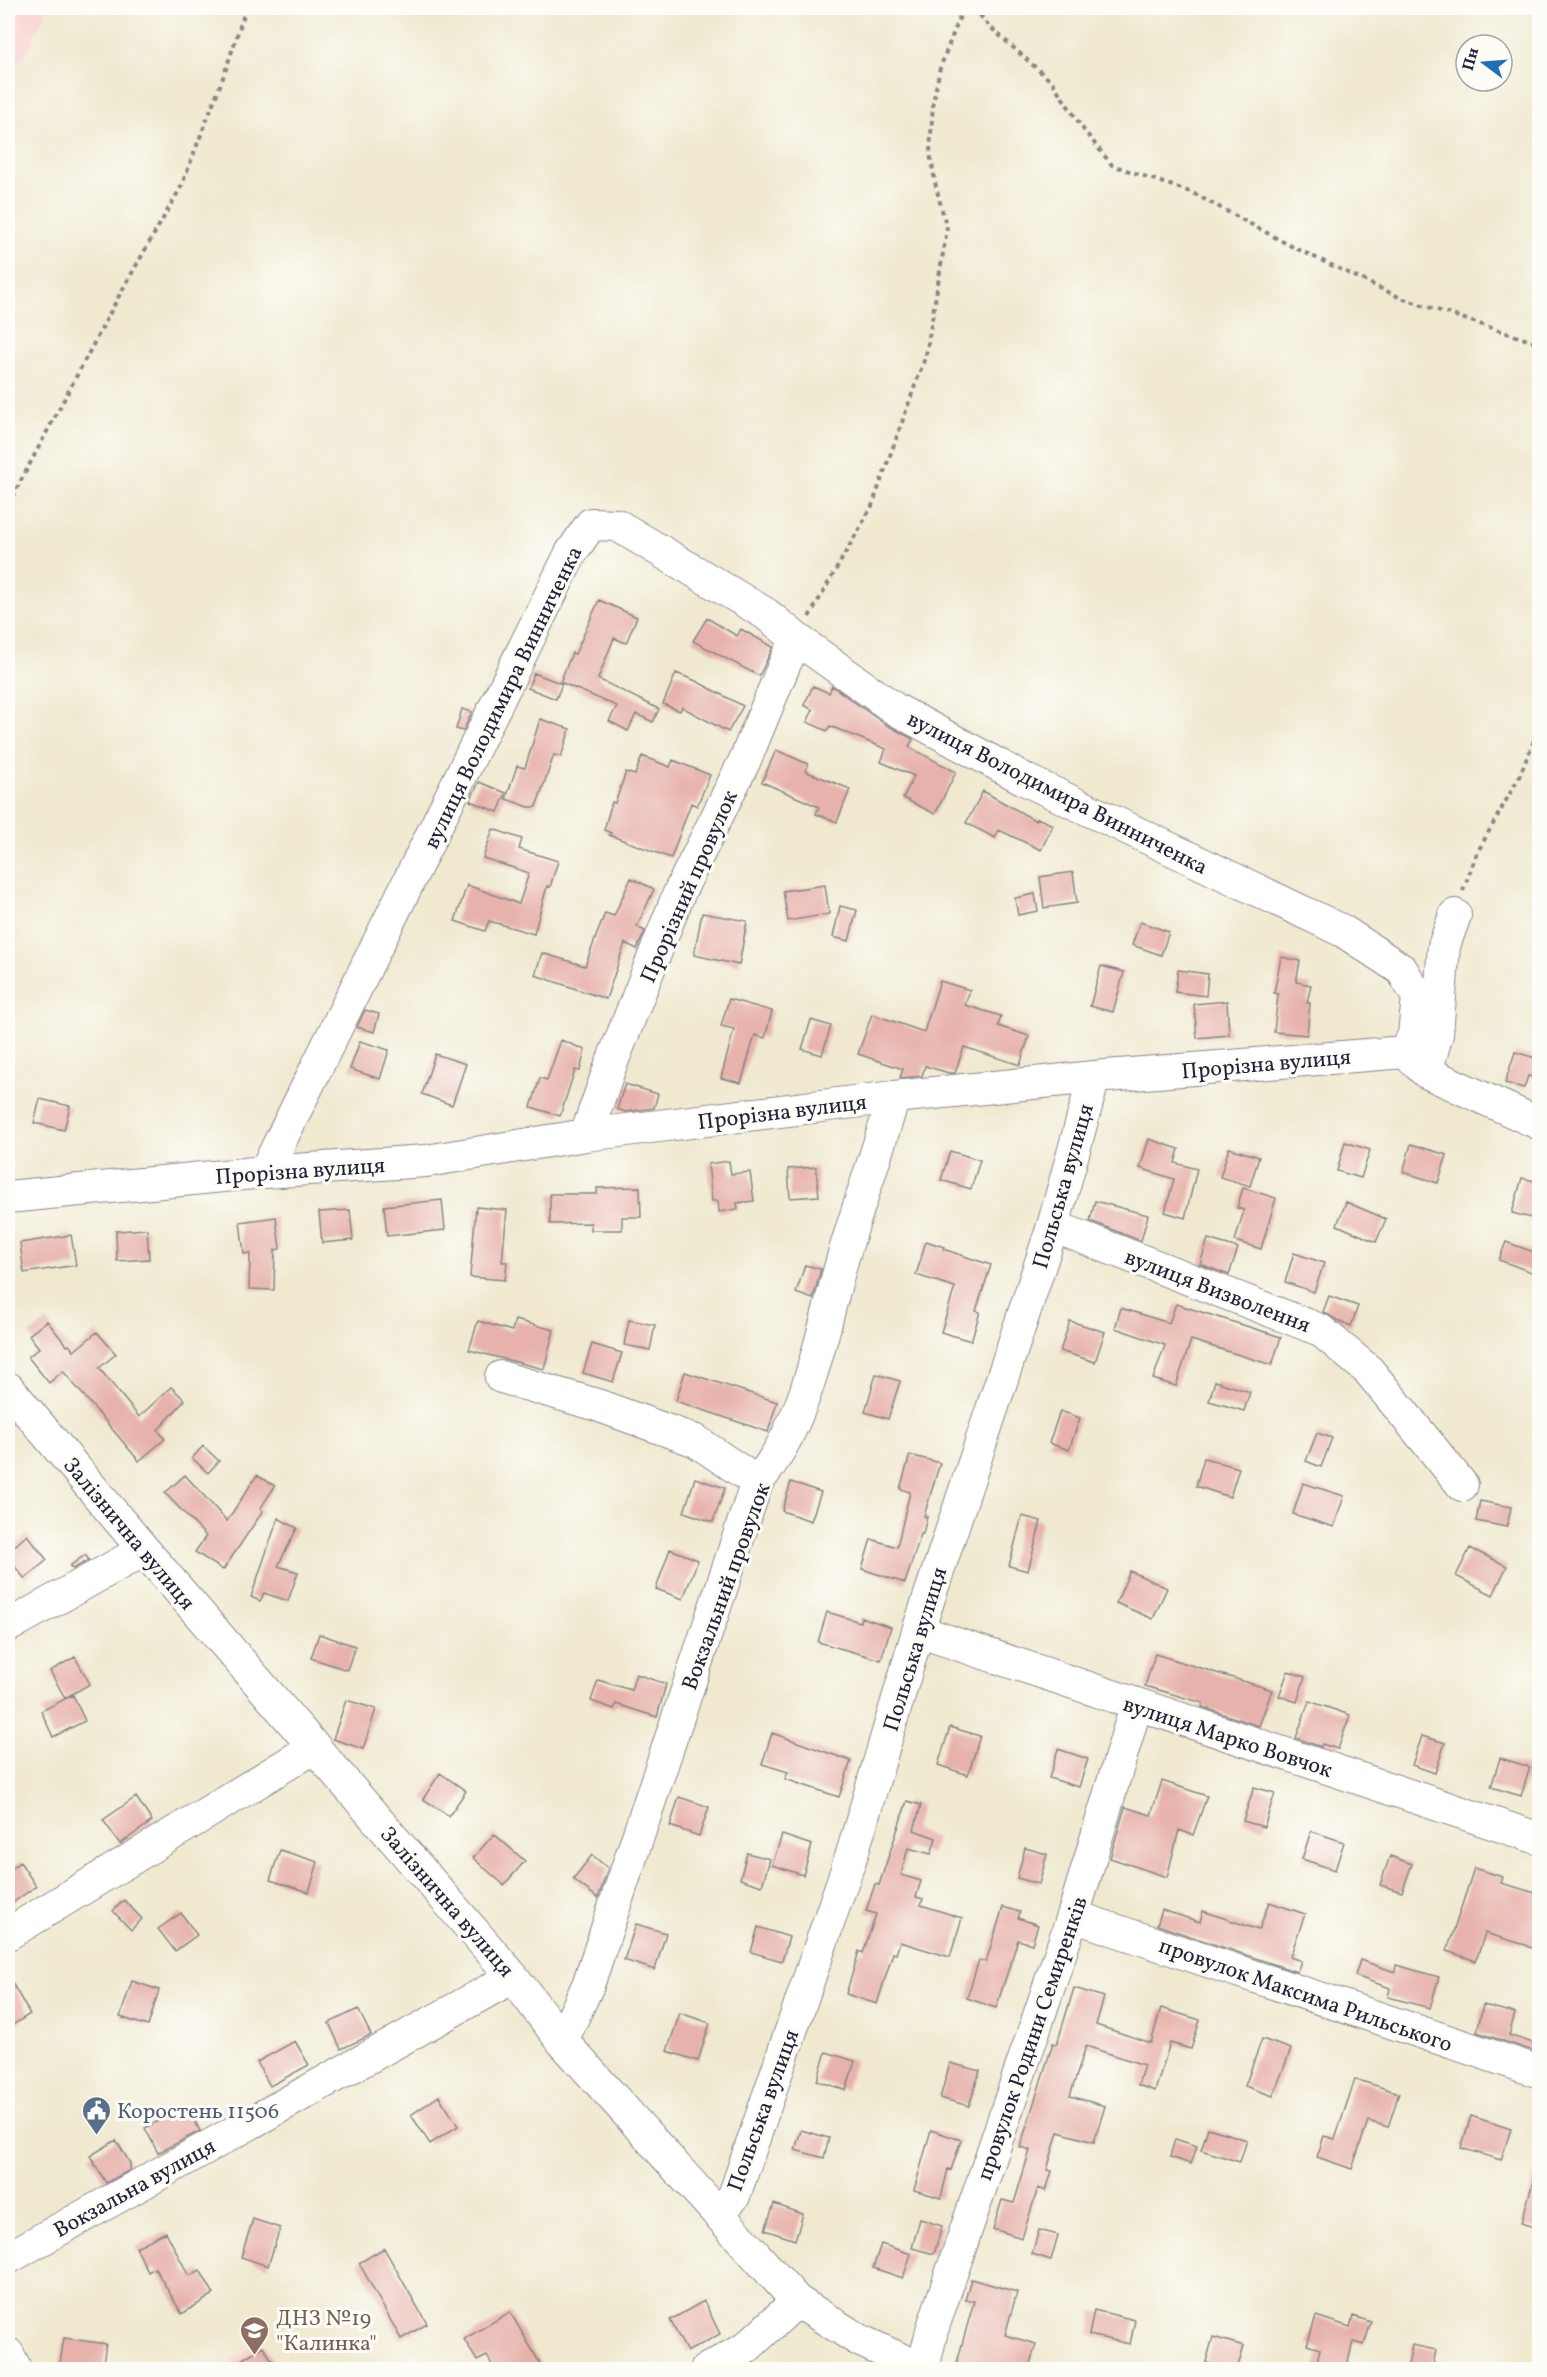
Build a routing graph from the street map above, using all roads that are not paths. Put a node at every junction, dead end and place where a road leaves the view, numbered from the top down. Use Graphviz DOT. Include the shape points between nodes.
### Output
graph roads {
  1 [pos="797,639"];
  2 [pos="1455,915"];
  3 [pos="1415,1062"];
  4 [pos="1094,1077"];
  5 [pos="894,1097"];
  6 [pos="1539,1124"];
  7 [pos="586,1135"];
  8 [pos="265,1172"];
  9 [pos="8,1197"];
  10 [pos="1053,1226"];
  11 [pos="501,1377"];
  12 [pos="8,1388"];
  13 [pos="757,1482"];
  14 [pos="1462,1485"];
  15 [pos="144,1550"];
  16 [pos="8,1626"];
  17 [pos="918,1631"];
  18 [pos="1136,1706"];
  19 [pos="315,1747"];
  20 [pos="1539,1839"];
  21 [pos="1073,1916"];
  22 [pos="8,1934"];
  23 [pos="513,1977"];
  24 [pos="562,2041"];
  25 [pos="1539,2072"];
  26 [pos="718,2214"];
  27 [pos="8,2258"];
  28 [pos="797,2301"];
  29 [pos="8,2354"];
  30 [pos="924,2369"];
  31 [pos="16,2370"];
  32 [pos="706,2370"];
  1 -- 3 [label="street, вулиця Володимира Винниченка" via="905,715 1026,780 1343,931 1402,970 1418,997"];
  1 -- 7 [label="street, Прорізний провулок" via="745,760 680,891"];
  1 -- 8 [label="street, вулиця Володимира Винниченка" via="766,614 617,525 591,524 571,553"];
  2 -- 3 [label="street" via="1444,946 1437,1034"];
  3 -- 4 [label="street, Прорізна вулиця"];
  3 -- 6 [label="street, Прорізна вулиця"];
  4 -- 5 [label="street, Прорізна вулиця"];
  4 -- 10 [label="street, Польська вулиця"];
  5 -- 7 [label="street, Прорізна вулиця"];
  5 -- 13 [label="street, Вокзальний провулок" via="802,1406 770,1467"];
  7 -- 8 [label="street, Прорізна вулиця" via="426,1161"];
  8 -- 9 [label="street, Прорізна вулиця"];
  10 -- 14 [label="street, вулиця Визволення" via="1320,1329 1369,1371"];
  10 -- 17 [label="street, Польська вулиця"];
  11 -- 13 [label="street" via="597,1404 696,1441"];
  12 -- 15 [label="street, Залізнична вулиця"];
  13 -- 24 [label="street, Вокзальний провулок" via="588,1985"];
  15 -- 16 [label="street"];
  15 -- 19 [label="street, Залізнична вулиця"];
  17 -- 18 [label="street, вулиця Марко Вовчок"];
  17 -- 26 [label="street, Польська вулиця" via="848,1865 734,2196"];
  18 -- 20 [label="street, вулиця Марко Вовчок"];
  18 -- 21 [label="street, провулок Родини Семиренків"];
  19 -- 22 [label="street"];
  19 -- 23 [label="street, Залізнична вулиця"];
  21 -- 25 [label="street, провулок Максима Рильського"];
  21 -- 30 [label="street, провулок Родини Семиренків" via="932,2330"];
  23 -- 24 [label="street, Залізнична вулиця"];
  23 -- 27 [label="street, Вокзальна вулиця"];
  24 -- 26 [label="street, Залізнична вулиця"];
  26 -- 28 [label="street, Залізнична вулиця"];
  28 -- 30 [label="street, Залізнична вулиця" via="859,2340"];
  28 -- 32 [label="street" via="746,2348"];
  29 -- 31 [label="street"];
}
